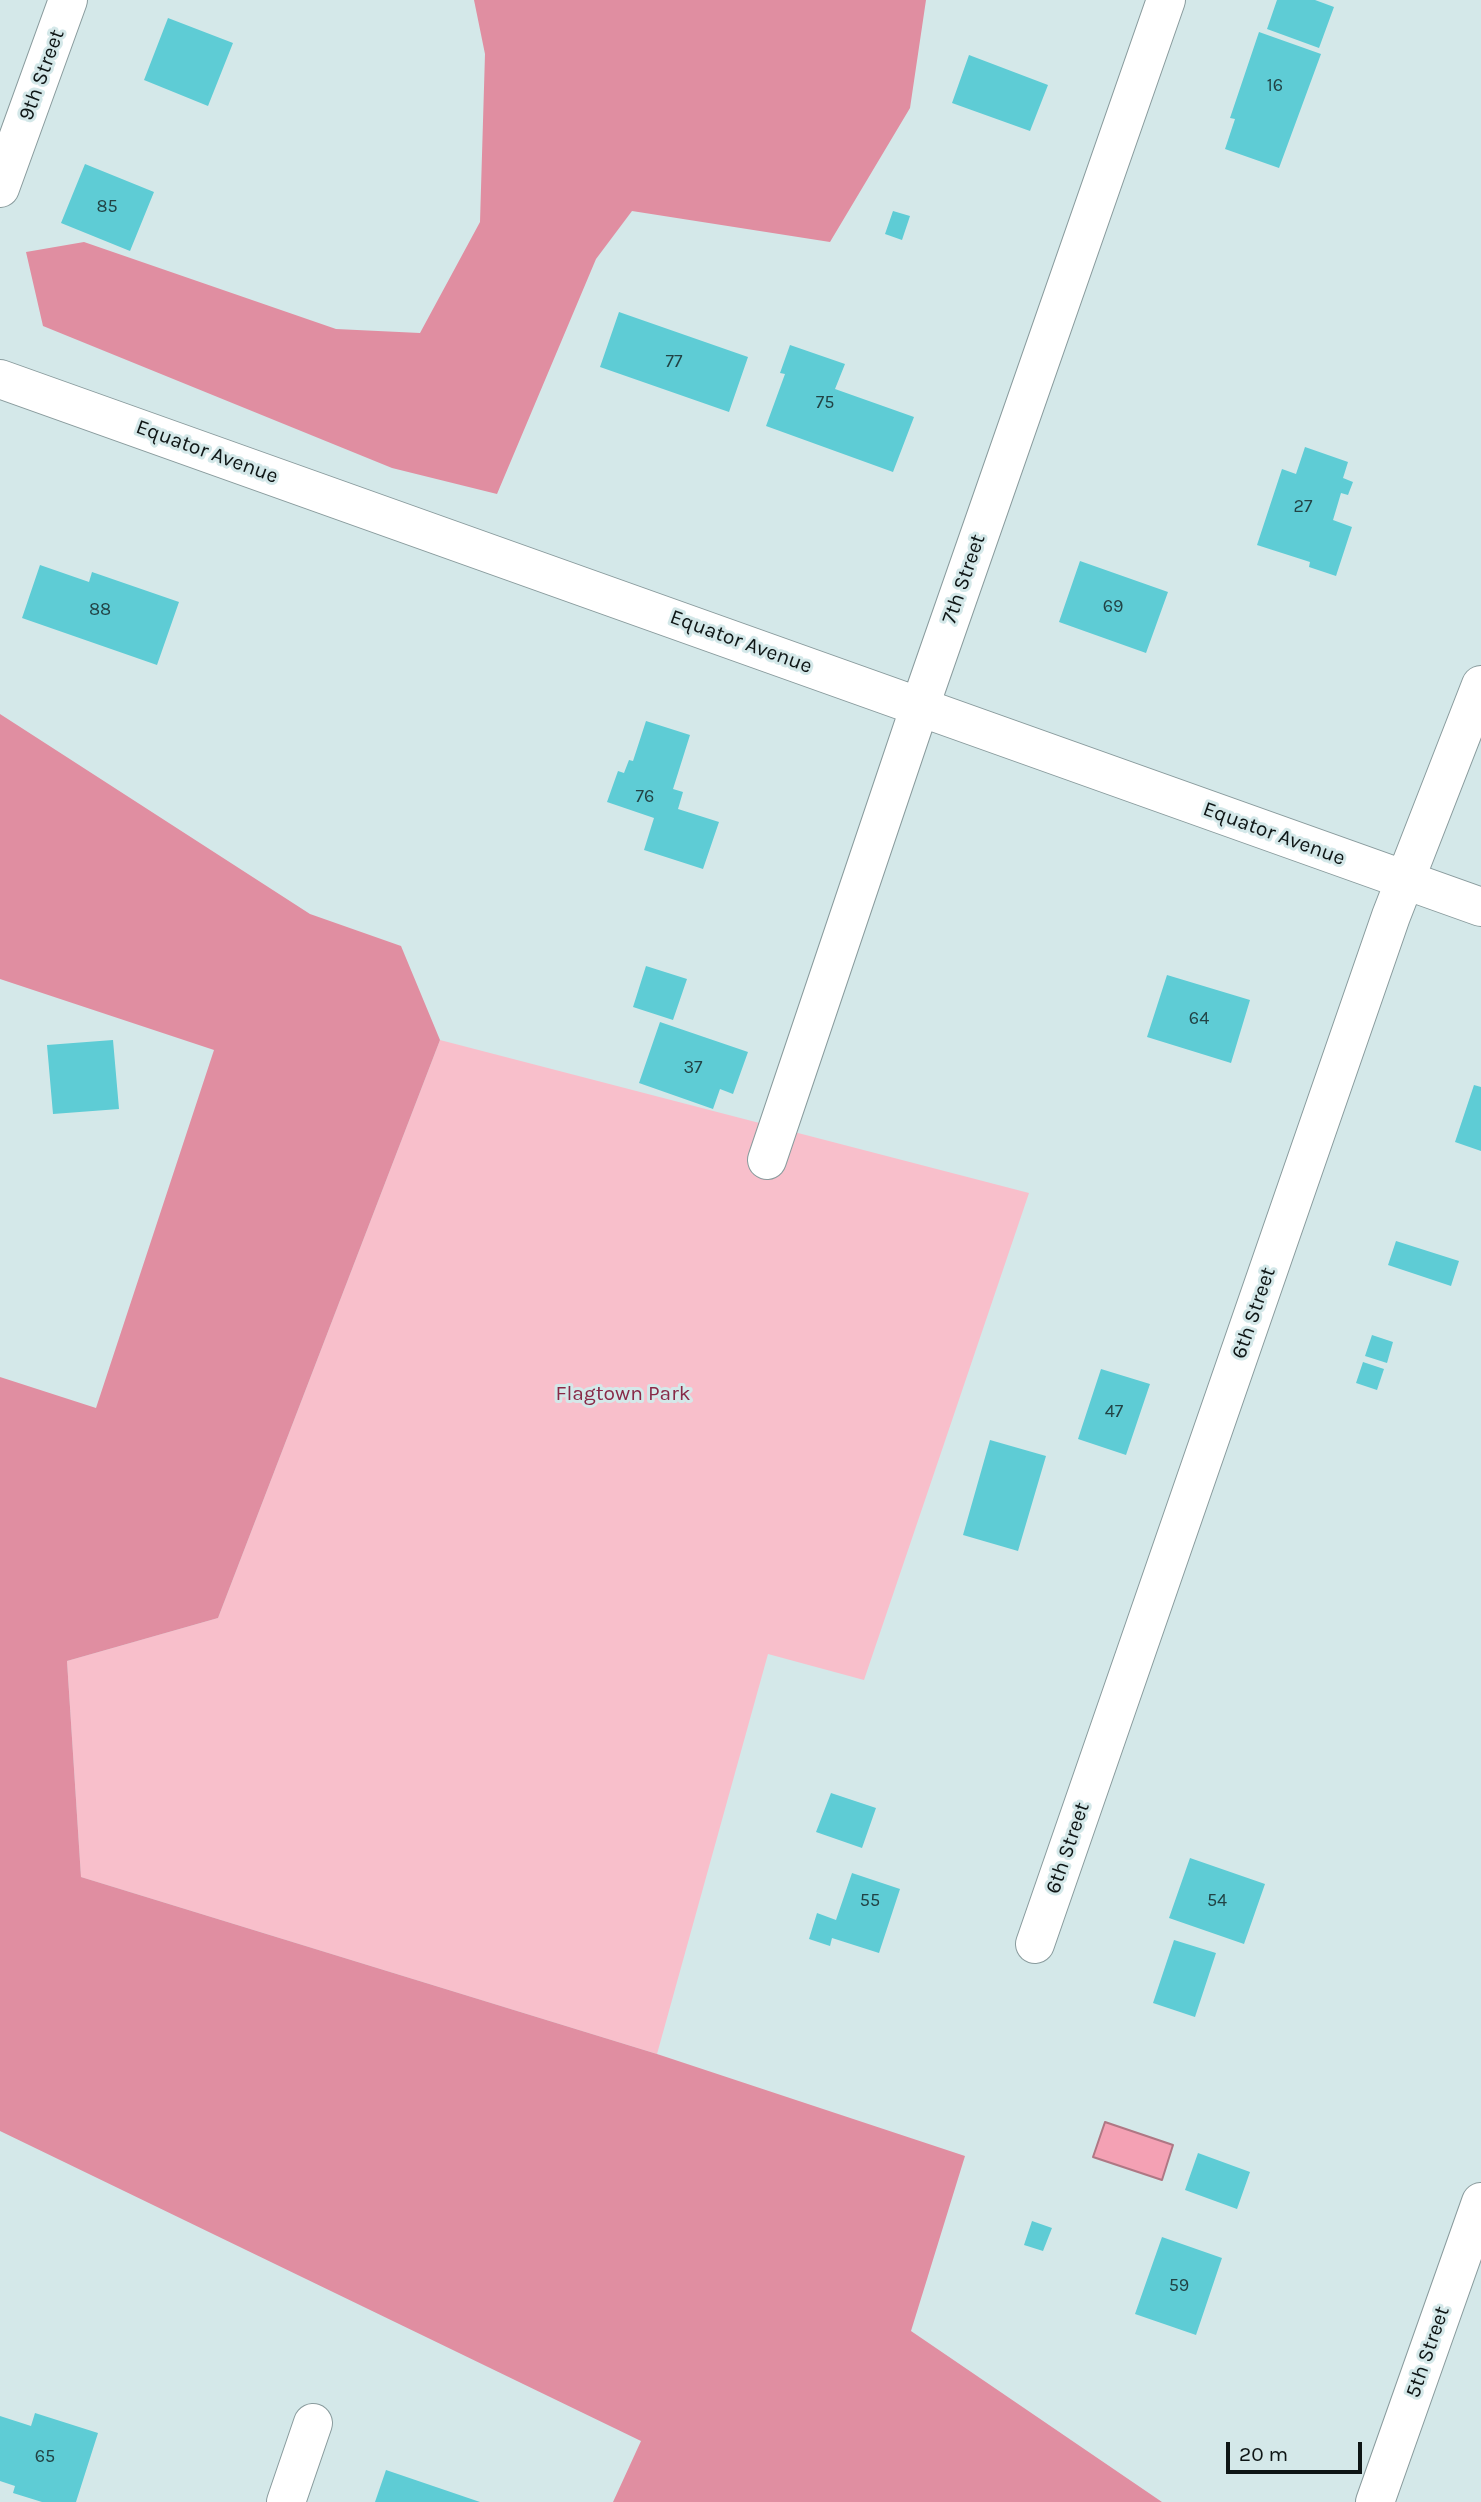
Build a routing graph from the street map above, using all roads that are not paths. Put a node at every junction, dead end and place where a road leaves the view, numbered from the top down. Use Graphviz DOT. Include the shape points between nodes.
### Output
graph roads {
  1 [pos="68,0"];
  2 [pos="1166,0"];
  3 [pos="0,188"];
  4 [pos="0,379"];
  5 [pos="1481,685"];
  6 [pos="920,706"];
  7 [pos="1404,880"];
  8 [pos="1481,907"];
  9 [pos="767,1160"];
  10 [pos="1035,1944"];
  11 [pos="1481,2202"];
  12 [pos="313,2423"];
  13 [pos="286,2502"];
  14 [pos="1376,2502"];
  1 -- 3 [label="street, 9th Street"];
  2 -- 6 [label="street, 7th Street"];
  4 -- 6 [label="street, Equator Avenue"];
  5 -- 7 [label="street, 6th Street"];
  6 -- 7 [label="street, Equator Avenue"];
  6 -- 9 [label="street, 7th Street"];
  7 -- 8 [label="street, Equator Avenue"];
  7 -- 10 [label="street, 6th Street"];
  11 -- 14 [label="street, 5th Street"];
  12 -- 13 [label="street"];
}
